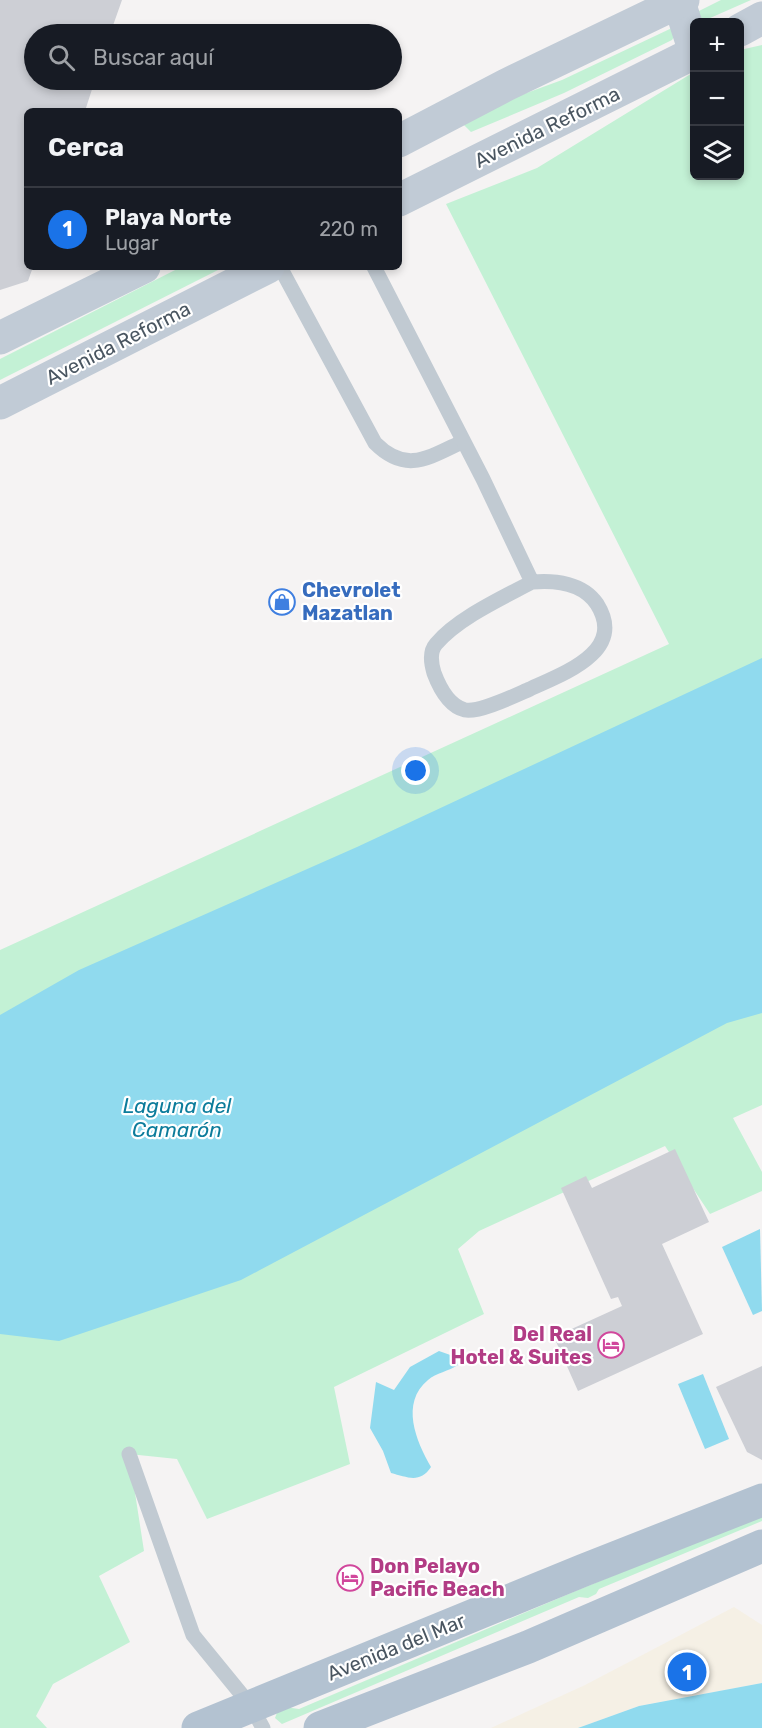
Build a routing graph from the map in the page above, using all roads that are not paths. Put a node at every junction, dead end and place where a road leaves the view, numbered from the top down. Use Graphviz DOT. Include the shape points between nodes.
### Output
graph roads {
  1 [pos="681,1"];
  2 [pos="762,18"];
  3 [pos="744,28"];
  4 [pos="690,36"];
  5 [pos="690,53"];
  6 [pos="408,137"];
  7 [pos="441,179"];
  8 [pos="402,198"];
  9 [pos="138,270"];
  10 [pos="262,270"];
  11 [pos="282,270"];
  12 [pos="376,270"];
  13 [pos="0,338"];
  14 [pos="0,403"];
  15 [pos="462,442"];
  16 [pos="532,582"];
  17 [pos="129,1454"];
  18 [pos="762,1500"];
  19 [pos="762,1546"];
  20 [pos="257,1717"];
  21 [pos="198,1728"];
  22 [pos="320,1728"];
  1 -- 4 [label="main road"];
  1 -- 6 [label="main road"];
  2 -- 3 [label="main road"];
  5 -- 7 [label="main road, Avenida Reforma"];
  6 -- 7 [label="main road"];
  7 -- 8 [label="main road, Avenida Reforma"];
  9 -- 13 [label="main road"];
  10 -- 14 [label="main road, Avenida Reforma"];
  11 -- 15 [label="lane" via="375,443 387,456 404,462 424,459"];
  12 -- 15 [label="lane"];
  15 -- 16 [label="lane"];
  16 -- 16 [label="lane" via="497,600 443,636 432,648 431,663 437,682 452,705 468,711 506,700 579,666 596,650 606,629 589,594 551,580"];
  17 -- 20 [label="lane" via="193,1635"];
  18 -- 20 [label="main road, Avenida del Mar"];
  19 -- 22 [label="main road" via="528,1647"];
  20 -- 21 [label="main road, Avenida del Mar"];
}
